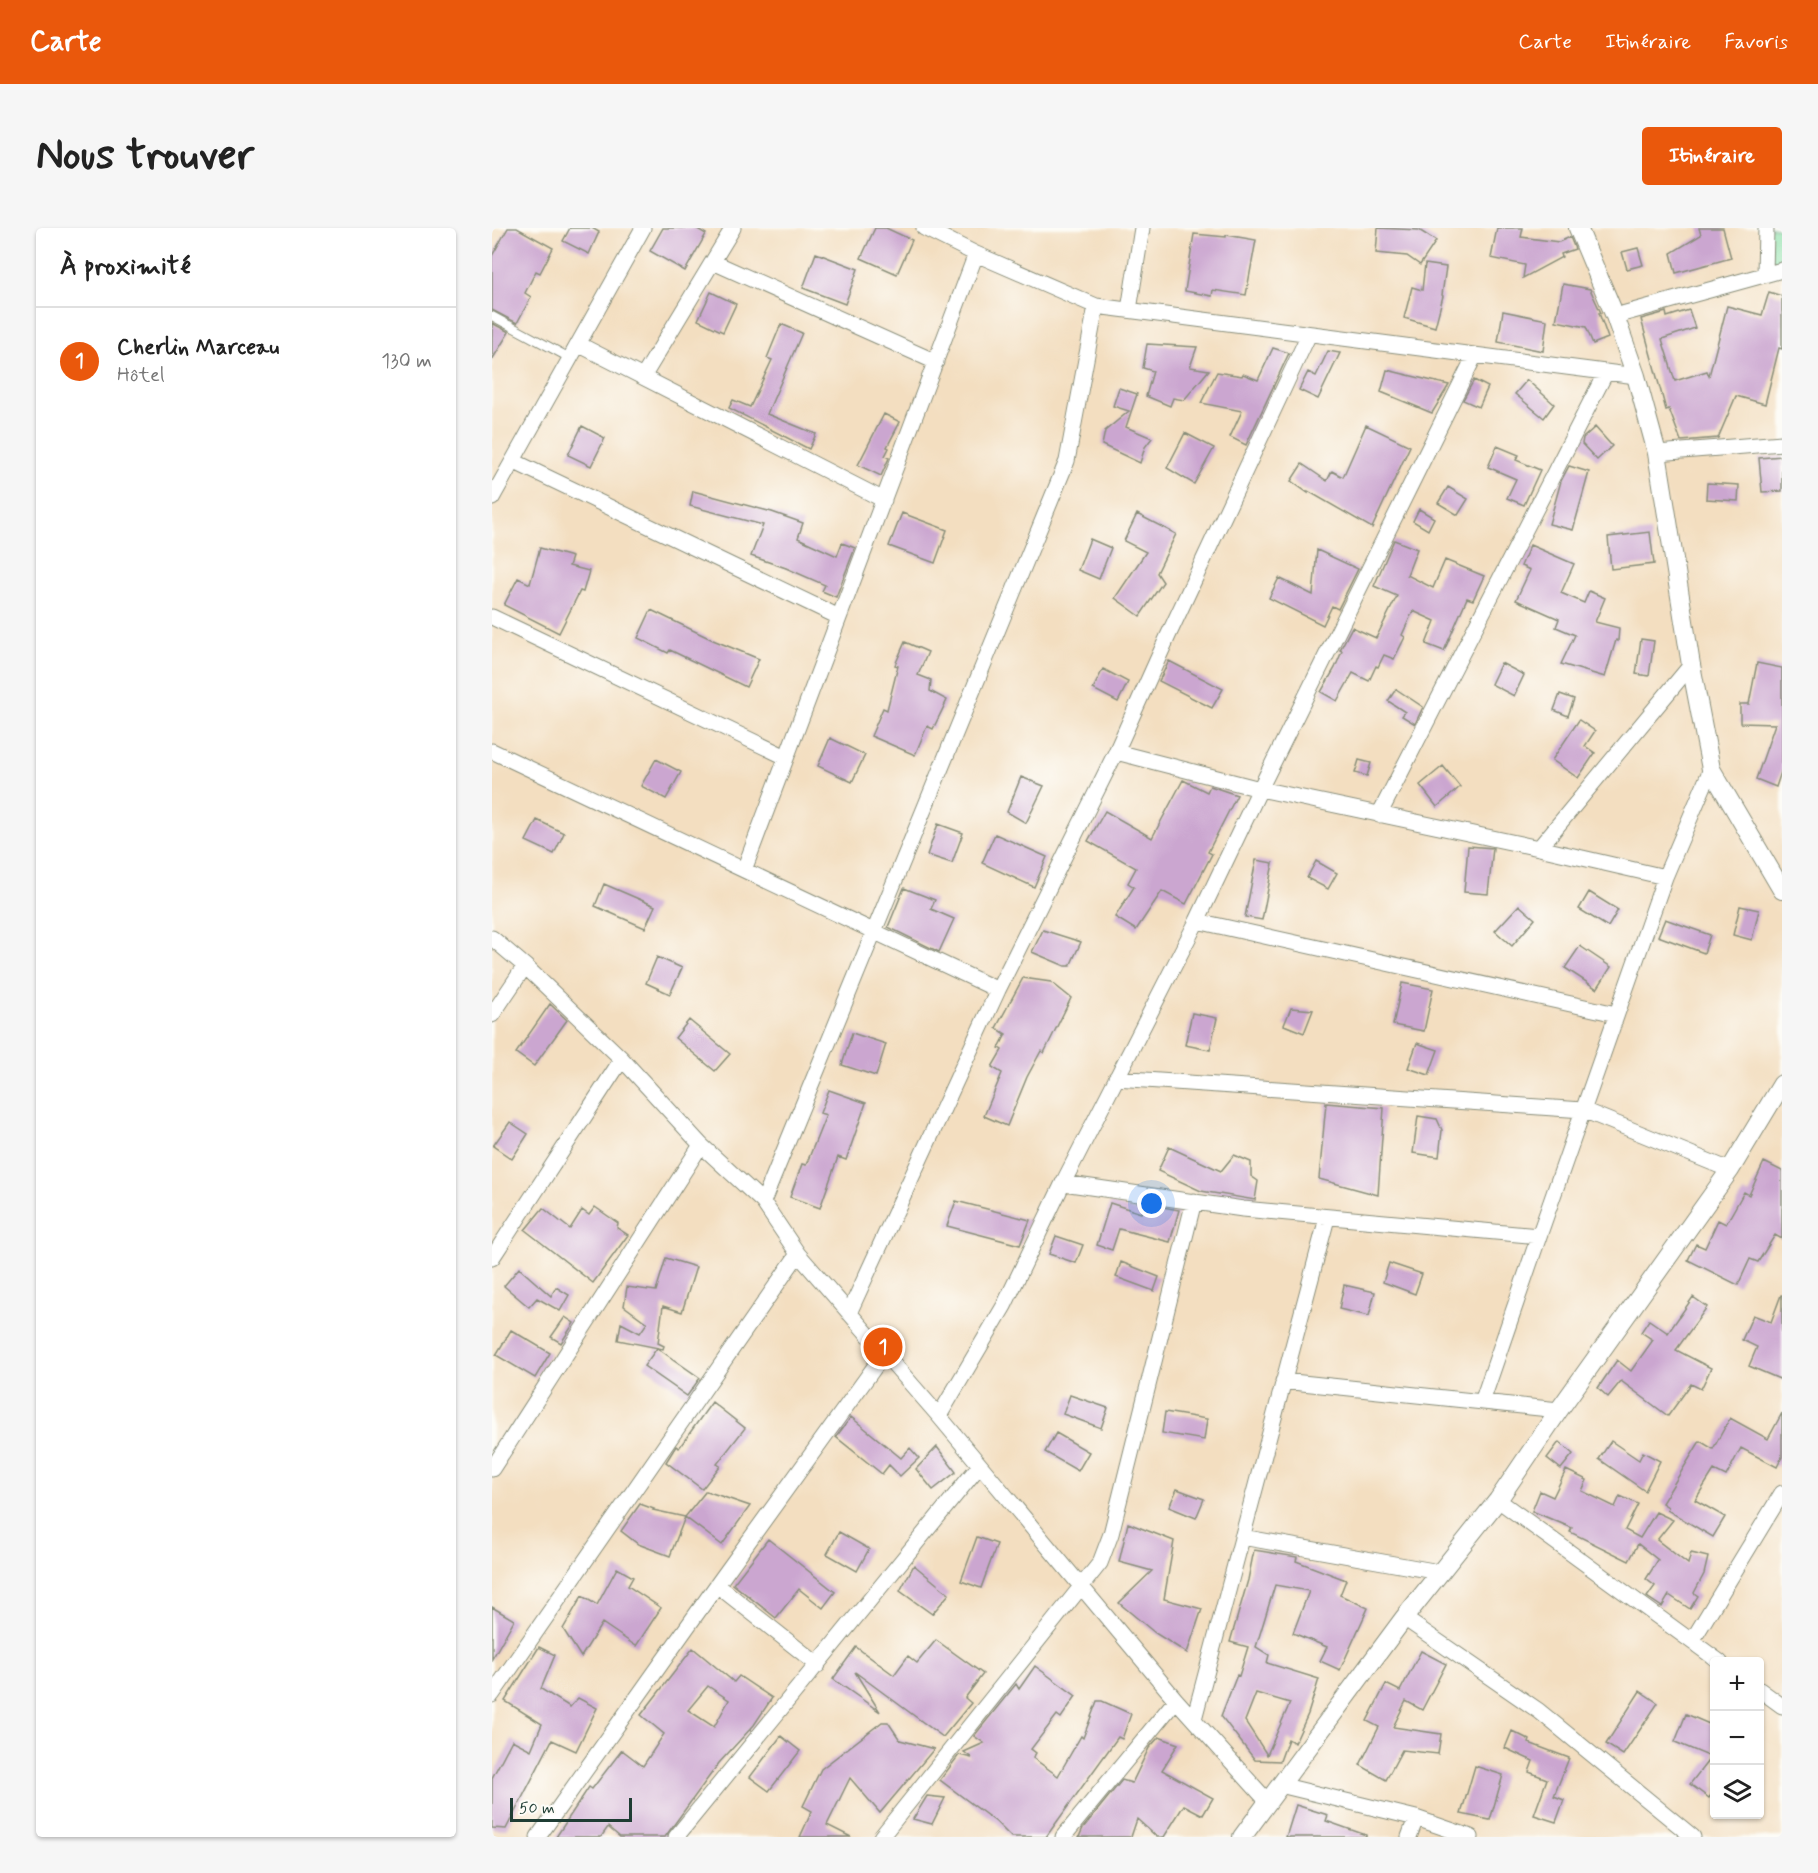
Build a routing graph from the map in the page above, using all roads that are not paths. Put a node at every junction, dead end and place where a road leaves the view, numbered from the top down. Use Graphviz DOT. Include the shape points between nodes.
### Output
graph roads {
  1 [pos="643,228"];
  2 [pos="733,228"];
  3 [pos="924,228"];
  4 [pos="1142,228"];
  5 [pos="1578,228"];
  6 [pos="1766,228"];
  7 [pos="976,254"];
  8 [pos="713,262"];
  9 [pos="1782,270"];
  10 [pos="1765,275"];
  11 [pos="1096,306"];
  12 [pos="1129,310"];
  13 [pos="492,316"];
  14 [pos="1615,316"];
  15 [pos="1309,334"];
  16 [pos="578,344"];
  17 [pos="1475,355"];
  18 [pos="570,358"];
  19 [pos="936,362"];
  20 [pos="1606,372"];
  21 [pos="1636,376"];
  22 [pos="642,377"];
  23 [pos="1782,443"];
  24 [pos="1657,453"];
  25 [pos="513,461"];
  26 [pos="492,498"];
  27 [pos="884,500"];
  28 [pos="492,617"];
  29 [pos="839,617"];
  30 [pos="1691,665"];
  31 [pos="492,751"];
  32 [pos="1116,752"];
  33 [pos="786,757"];
  34 [pos="1711,769"];
  35 [pos="1260,789"];
  36 [pos="1379,815"];
  37 [pos="1539,848"];
  38 [pos="744,870"];
  39 [pos="1665,877"];
  40 [pos="1782,890"];
  41 [pos="1197,921"];
  42 [pos="874,932"];
  43 [pos="492,939"];
  44 [pos="525,966"];
  45 [pos="998,990"];
  46 [pos="1617,1014"];
  47 [pos="492,1015"];
  48 [pos="622,1059"];
  49 [pos="1116,1078"];
  50 [pos="1782,1084"];
  51 [pos="1583,1110"];
  52 [pos="701,1145"];
  53 [pos="1730,1170"];
  54 [pos="1063,1182"];
  55 [pos="1194,1201"];
  56 [pos="763,1202"];
  57 [pos="1327,1218"];
  58 [pos="1539,1236"];
  59 [pos="798,1254"];
  60 [pos="492,1258"];
  61 [pos="849,1313"];
  62 [pos="884,1354"];
  63 [pos="1283,1381"];
  64 [pos="1482,1402"];
  65 [pos="1559,1410"];
  66 [pos="939,1416"];
  67 [pos="980,1465"];
  68 [pos="492,1468"];
  69 [pos="1782,1493"];
  70 [pos="1498,1500"];
  71 [pos="1242,1537"];
  72 [pos="1439,1572"];
  73 [pos="717,1585"];
  74 [pos="1083,1587"];
  75 [pos="1404,1618"];
  76 [pos="1692,1641"];
  77 [pos="1713,1657"];
  78 [pos="818,1665"];
  79 [pos="1764,1693"];
  80 [pos="492,1695"];
  81 [pos="1176,1700"];
  82 [pos="1782,1706"];
  83 [pos="1194,1719"];
  84 [pos="1280,1785"];
  85 [pos="1268,1802"];
  86 [pos="1416,1818"];
  87 [pos="538,1837"];
  88 [pos="676,1837"];
  89 [pos="881,1837"];
  90 [pos="1063,1837"];
  91 [pos="1242,1837"];
  92 [pos="1409,1837"];
  93 [pos="1472,1837"];
  94 [pos="1693,1837"];
  1 -- 16 [label="street"];
  2 -- 8 [label="street"];
  3 -- 7 [label="street"];
  4 -- 12 [label="street"];
  5 -- 14 [label="street"];
  6 -- 10 [label="street"];
  7 -- 11 [label="street"];
  7 -- 19 [label="street"];
  8 -- 19 [label="street"];
  8 -- 22 [label="street"];
  9 -- 10 [label="street"];
  10 -- 14 [label="street"];
  11 -- 12 [label="street"];
  11 -- 42 [label="street" via="1067,460"];
  12 -- 15 [label="street"];
  13 -- 18 [label="lane"];
  14 -- 21 [label="street"];
  15 -- 17 [label="street"];
  15 -- 32 [label="street"];
  16 -- 18 [label="street"];
  16 -- 22 [label="street"];
  17 -- 20 [label="street"];
  17 -- 35 [label="street"];
  18 -- 25 [label="street"];
  19 -- 27 [label="street"];
  20 -- 21 [label="street"];
  20 -- 36 [label="street"];
  21 -- 24 [label="street"];
  22 -- 27 [label="street"];
  23 -- 24 [label="street"];
  24 -- 30 [label="street"];
  25 -- 26 [label="street"];
  25 -- 29 [label="street"];
  27 -- 29 [label="street"];
  28 -- 33 [label="street"];
  29 -- 33 [label="street"];
  30 -- 34 [label="street"];
  30 -- 37 [label="street"];
  31 -- 38 [label="street"];
  32 -- 35 [label="street"];
  32 -- 45 [label="street"];
  33 -- 38 [label="street"];
  34 -- 39 [label="street"];
  34 -- 40 [label="street"];
  35 -- 36 [label="street"];
  35 -- 41 [label="street"];
  36 -- 37 [label="street"];
  37 -- 39 [label="street"];
  38 -- 42 [label="street"];
  39 -- 46 [label="street"];
  41 -- 46 [label="street"];
  41 -- 49 [label="street"];
  42 -- 45 [label="street"];
  42 -- 56 [label="street"];
  43 -- 44 [label="street"];
  44 -- 47 [label="street"];
  44 -- 48 [label="street"];
  45 -- 61 [label="street"];
  46 -- 51 [label="street"];
  48 -- 52 [label="street"];
  48 -- 60 [label="street"];
  49 -- 51 [label="street"];
  49 -- 54 [label="street"];
  50 -- 53 [label="street"];
  51 -- 53 [label="street"];
  51 -- 58 [label="street"];
  52 -- 56 [label="street"];
  52 -- 68 [label="street"];
  53 -- 65 [label="street"];
  54 -- 55 [label="street"];
  54 -- 66 [label="street" via="1004,1306"];
  55 -- 57 [label="street"];
  55 -- 74 [label="street" via="1111,1534 1100,1563"];
  56 -- 59 [label="street"];
  57 -- 58 [label="street"];
  57 -- 63 [label="street"];
  58 -- 64 [label="street"];
  59 -- 61 [label="street"];
  59 -- 80 [label="street"];
  61 -- 62 [label="street"];
  62 -- 66 [label="street"];
  62 -- 73 [label="street"];
  63 -- 64 [label="street"];
  63 -- 71 [label="street"];
  64 -- 65 [label="street"];
  65 -- 70 [label="street"];
  66 -- 67 [label="street"];
  67 -- 74 [label="street"];
  67 -- 78 [label="street"];
  69 -- 76 [label="street"];
  70 -- 72 [label="street"];
  70 -- 76 [label="street"];
  71 -- 72 [label="street"];
  71 -- 83 [label="street"];
  72 -- 75 [label="street"];
  73 -- 78 [label="street"];
  73 -- 87 [label="street"];
  74 -- 81 [label="street"];
  74 -- 89 [label="street"];
  75 -- 84 [label="street"];
  75 -- 94 [label="street" via="1539,1710"];
  76 -- 77 [label="street"];
  78 -- 88 [label="street"];
  79 -- 82 [label="street"];
  81 -- 83 [label="street"];
  81 -- 90 [label="street"];
  83 -- 85 [label="street"];
  84 -- 85 [label="street"];
  84 -- 86 [label="street"];
  85 -- 91 [label="street"];
  86 -- 92 [label="street"];
  86 -- 93 [label="street"];
}
